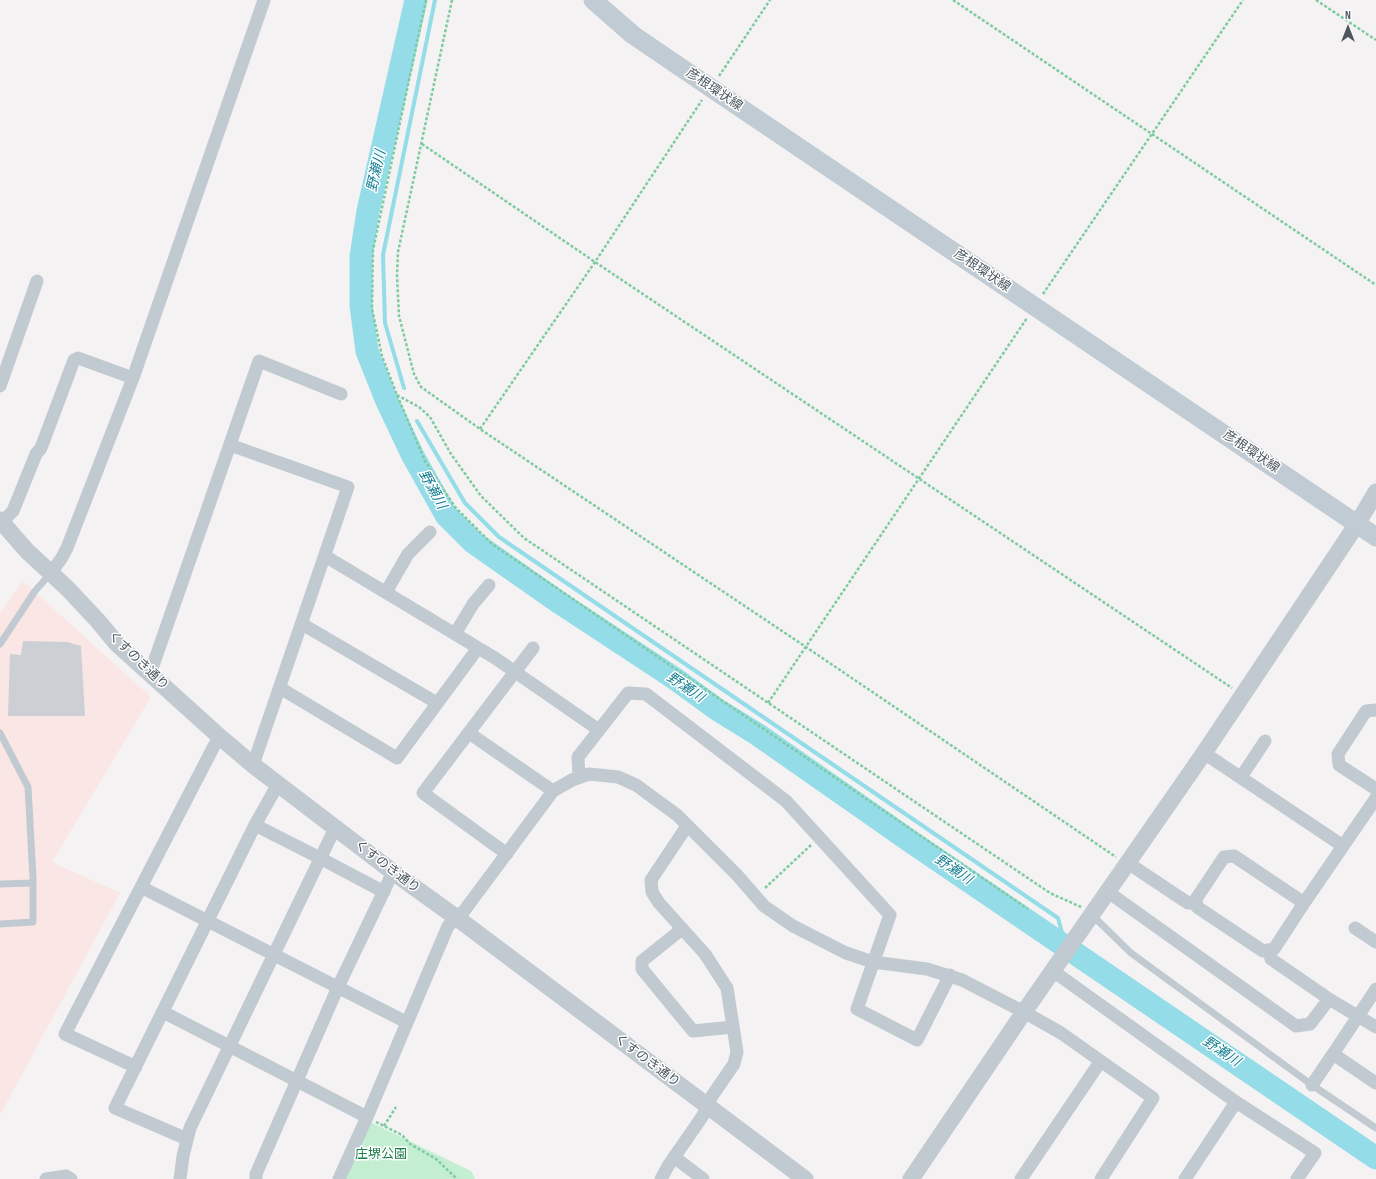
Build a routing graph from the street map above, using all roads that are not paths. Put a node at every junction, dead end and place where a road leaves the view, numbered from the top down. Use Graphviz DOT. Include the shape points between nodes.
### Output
graph roads {
  1 [pos="264,0"];
  2 [pos="593,0"];
  3 [pos="37,281"];
  4 [pos="133,378"];
  5 [pos="0,386"];
  6 [pos="341,394"];
  7 [pos="230,445"];
  8 [pos="1376,492"];
  9 [pos="1,521"];
  10 [pos="1357,524"];
  11 [pos="430,532"];
  12 [pos="1376,537"];
  13 [pos="325,556"];
  14 [pos="50,574"];
  15 [pos="489,585"];
  16 [pos="386,592"];
  17 [pos="302,624"];
  18 [pos="455,634"];
  19 [pos="0,644"];
  20 [pos="478,648"];
  21 [pos="533,648"];
  22 [pos="515,672"];
  23 [pos="150,674"];
  24 [pos="280,688"];
  25 [pos="437,703"];
  26 [pos="1376,710"];
  27 [pos="599,730"];
  28 [pos="0,733"];
  29 [pos="469,733"];
  30 [pos="220,737"];
  31 [pos="1266,741"];
  32 [pos="1204,753"];
  33 [pos="253,765"];
  34 [pos="579,777"];
  35 [pos="1241,777"];
  36 [pos="278,784"];
  37 [pos="1376,789"];
  38 [pos="553,791"];
  39 [pos="1376,798"];
  40 [pos="254,825"];
  41 [pos="687,826"];
  42 [pos="335,828"];
  43 [pos="1343,846"];
  44 [pos="507,854"];
  45 [pos="320,858"];
  46 [pos="1128,864"];
  47 [pos="393,872"];
  48 [pos="33,883"];
  49 [pos="0,884"];
  50 [pos="141,887"];
  51 [pos="384,892"];
  52 [pos="1108,892"];
  53 [pos="1196,902"];
  54 [pos="1304,903"];
  55 [pos="1090,917"];
  56 [pos="457,918"];
  57 [pos="208,921"];
  58 [pos="0,924"];
  59 [pos="1354,928"];
  60 [pos="682,929"];
  61 [pos="1376,942"];
  62 [pos="1269,950"];
  63 [pos="274,954"];
  64 [pos="873,962"];
  65 [pos="1056,966"];
  66 [pos="950,975"];
  67 [pos="338,987"];
  68 [pos="1376,989"];
  69 [pos="1329,998"];
  70 [pos="163,1012"];
  71 [pos="1024,1012"];
  72 [pos="1359,1015"];
  73 [pos="406,1022"];
  74 [pos="733,1027"];
  75 [pos="1376,1027"];
  76 [pos="229,1046"];
  77 [pos="1333,1054"];
  78 [pos="1100,1062"];
  79 [pos="136,1067"];
  80 [pos="297,1081"];
  81 [pos="1376,1083"];
  82 [pos="1312,1085"];
  83 [pos="1236,1102"];
  84 [pos="707,1106"];
  85 [pos="367,1117"];
  86 [pos="1376,1128"];
  87 [pos="187,1140"];
  88 [pos="674,1157"];
  89 [pos="46,1179"];
  90 [pos="71,1179"];
  91 [pos="180,1179"];
  92 [pos="256,1179"];
  93 [pos="339,1179"];
  94 [pos="661,1179"];
  95 [pos="703,1179"];
  96 [pos="805,1179"];
  97 [pos="911,1179"];
  98 [pos="1021,1179"];
  99 [pos="1100,1179"];
  100 [pos="1185,1179"];
  101 [pos="1297,1179"];
  1 -- 4 [label="street"];
  2 -- 10 [label="main road, 彦根環状線" via="633,35 710,88"];
  3 -- 5 [label="street"];
  4 -- 9 [label="street" via="78,358 74,360 41,448 36,454 13,511"];
  4 -- 14 [label="street" via="66,548"];
  6 -- 7 [label="street" via="259,361"];
  7 -- 13 [label="street" via="348,487"];
  7 -- 23 [label="street"];
  8 -- 10 [label="street"];
  9 -- 14 [label="street, くすのき通り"];
  10 -- 12 [label="main road, 彦根環状線"];
  10 -- 32 [label="street"];
  11 -- 16 [label="street" via="408,554"];
  13 -- 16 [label="street"];
  13 -- 17 [label="street"];
  14 -- 19 [label="lane" via="35,591"];
  14 -- 23 [label="street, くすのき通り" via="67,588 117,644"];
  15 -- 18 [label="street" via="473,604"];
  16 -- 18 [label="street"];
  17 -- 24 [label="street"];
  17 -- 25 [label="street"];
  18 -- 20 [label="street"];
  20 -- 22 [label="street"];
  20 -- 25 [label="street"];
  21 -- 22 [label="street"];
  22 -- 27 [label="street"];
  22 -- 29 [label="street"];
  23 -- 30 [label="street, くすのき通り"];
  24 -- 25 [label="street" via="397,758"];
  24 -- 33 [label="street"];
  26 -- 37 [label="street" via="1366,711 1338,754 1339,765"];
  27 -- 34 [label="street" via="578,757"];
  27 -- 64 [label="street" via="628,693 646,694 786,801 890,915"];
  28 -- 48 [label="lane" via="28,787"];
  29 -- 38 [label="street"];
  29 -- 44 [label="street" via="423,793"];
  30 -- 33 [label="street, くすのき通り"];
  30 -- 50 [label="street"];
  31 -- 35 [label="street"];
  32 -- 35 [label="street"];
  32 -- 46 [label="street"];
  33 -- 36 [label="street, くすのき通り"];
  34 -- 38 [label="street"];
  34 -- 41 [label="street" via="589,774 618,777 636,785 677,815"];
  35 -- 43 [label="street"];
  36 -- 40 [label="street"];
  36 -- 42 [label="street, くすのき通り"];
  38 -- 44 [label="street"];
  39 -- 43 [label="street"];
  40 -- 45 [label="street"];
  40 -- 57 [label="street"];
  41 -- 60 [label="street" via="651,880 652,892"];
  41 -- 64 [label="street" via="737,875 764,906 793,926 846,953"];
  42 -- 45 [label="street"];
  42 -- 47 [label="street, くすのき通り"];
  43 -- 54 [label="street"];
  44 -- 56 [label="street"];
  45 -- 51 [label="street"];
  45 -- 63 [label="street"];
  46 -- 52 [label="street"];
  46 -- 53 [label="street" via="1188,903"];
  47 -- 51 [label="street"];
  47 -- 56 [label="street, くすのき通り"];
  48 -- 49 [label="lane"];
  48 -- 58 [label="lane" via="34,922"];
  50 -- 57 [label="street"];
  50 -- 79 [label="street" via="65,1034"];
  51 -- 67 [label="street"];
  52 -- 55 [label="street"];
  52 -- 69 [label="street" via="1296,1026 1310,1024"];
  53 -- 54 [label="street" via="1224,857 1234,856"];
  53 -- 62 [label="street" via="1197,907 1263,951"];
  54 -- 62 [label="street" via="1274,949"];
  55 -- 65 [label="street"];
  55 -- 82 [label="lane" via="1131,952"];
  56 -- 73 [label="street" via="448,926"];
  56 -- 84 [label="street, くすのき通り"];
  57 -- 63 [label="street"];
  57 -- 70 [label="street"];
  59 -- 61 [label="street"];
  60 -- 74 [label="street" via="705,954 727,988"];
  60 -- 74 [label="street" via="642,961 642,969 693,1031"];
  62 -- 69 [label="street" via="1271,959"];
  63 -- 67 [label="street"];
  63 -- 76 [label="street"];
  64 -- 66 [label="street" via="927,969"];
  64 -- 66 [label="street" via="857,1009 917,1040"];
  65 -- 71 [label="street"];
  65 -- 83 [label="street"];
  66 -- 71 [label="street"];
  67 -- 73 [label="street"];
  67 -- 80 [label="street"];
  68 -- 72 [label="street"];
  69 -- 72 [label="street"];
  70 -- 76 [label="street"];
  70 -- 79 [label="street"];
  71 -- 78 [label="street" via="1061,1033"];
  71 -- 97 [label="street"];
  72 -- 75 [label="street"];
  72 -- 77 [label="street"];
  73 -- 85 [label="street"];
  74 -- 84 [label="street" via="737,1052 734,1064"];
  76 -- 80 [label="street"];
  76 -- 87 [label="street" via="190,1128"];
  77 -- 81 [label="street"];
  77 -- 82 [label="street"];
  78 -- 98 [label="street"];
  78 -- 99 [label="street" via="1153,1098"];
  79 -- 87 [label="street" via="115,1108"];
  80 -- 85 [label="street"];
  80 -- 92 [label="street"];
  82 -- 86 [label="lane"];
  83 -- 100 [label="street"];
  83 -- 101 [label="street" via="1315,1153"];
  84 -- 88 [label="street"];
  84 -- 96 [label="street, くすのき通り"];
  85 -- 93 [label="street"];
  87 -- 91 [label="street"];
  88 -- 94 [label="street"];
  88 -- 95 [label="street"];
  89 -- 90 [label="street" via="66,1176"];
}
